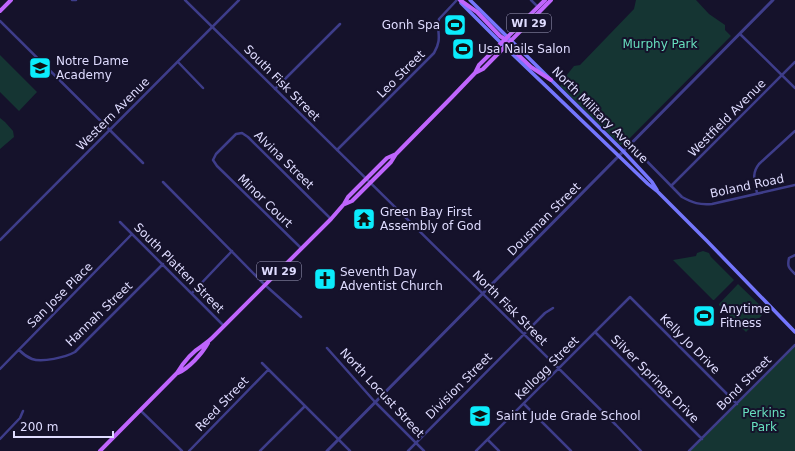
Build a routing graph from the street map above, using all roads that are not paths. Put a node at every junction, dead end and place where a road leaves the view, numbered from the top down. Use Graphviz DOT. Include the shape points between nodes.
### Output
graph roads {
  1 [pos="11,0"];
  2 [pos="72,0"];
  3 [pos="76,0"];
  4 [pos="185,0"];
  5 [pos="240,0"];
  6 [pos="458,0"];
  7 [pos="470,0"];
  8 [pos="531,0"];
  9 [pos="545,0"];
  10 [pos="551,0"];
  11 [pos="773,0"];
  12 [pos="538,7"];
  13 [pos="542,10"];
  14 [pos="0,11"];
  15 [pos="0,21"];
  16 [pos="340,24"];
  17 [pos="212,27"];
  18 [pos="740,34"];
  19 [pos="506,38"];
  20 [pos="511,41"];
  21 [pos="502,43"];
  22 [pos="507,46"];
  23 [pos="178,62"];
  24 [pos="795,62"];
  25 [pos="475,73"];
  26 [pos="782,75"];
  27 [pos="551,80"];
  28 [pos="203,88"];
  29 [pos="795,88"];
  30 [pos="275,89"];
  31 [pos="110,130"];
  32 [pos="795,131"];
  33 [pos="631,145"];
  34 [pos="337,150"];
  35 [pos="624,152"];
  36 [pos="396,154"];
  37 [pos="619,157"];
  38 [pos="142,163"];
  39 [pos="217,166"];
  40 [pos="366,179"];
  41 [pos="163,182"];
  42 [pos="370,183"];
  43 [pos="795,185"];
  44 [pos="671,186"];
  45 [pos="658,192"];
  46 [pos="757,193"];
  47 [pos="344,204"];
  48 [pos="331,218"];
  49 [pos="120,222"];
  50 [pos="132,234"];
  51 [pos="0,240"];
  52 [pos="301,248"];
  53 [pos="232,251"];
  54 [pos="795,255"];
  55 [pos="162,264"];
  56 [pos="795,274"];
  57 [pos="265,285"];
  58 [pos="192,293"];
  59 [pos="483,294"];
  60 [pos="630,297"];
  61 [pos="553,308"];
  62 [pos="301,317"];
  63 [pos="224,326"];
  64 [pos="595,332"];
  65 [pos="795,332"];
  66 [pos="524,334"];
  67 [pos="795,345"];
  68 [pos="327,348"];
  69 [pos="19,350"];
  70 [pos="262,363"];
  71 [pos="0,369"];
  72 [pos="559,369"];
  73 [pos="268,370"];
  74 [pos="375,402"];
  75 [pos="524,404"];
  76 [pos="737,404"];
  77 [pos="305,406"];
  78 [pos="140,410"];
  79 [pos="23,411"];
  80 [pos="0,439"];
  81 [pos="338,439"];
  82 [pos="702,439"];
  83 [pos="488,440"];
  84 [pos="416,443"];
  85 [pos="100,451"];
  86 [pos="182,451"];
  87 [pos="189,451"];
  88 [pos="260,451"];
  89 [pos="327,451"];
  90 [pos="350,451"];
  91 [pos="408,451"];
  92 [pos="424,451"];
  93 [pos="476,451"];
  94 [pos="499,451"];
  95 [pos="571,451"];
  96 [pos="641,451"];
  97 [pos="689,451"];
  1 -- 14 [label="main road"];
  2 -- 3 [label="street"];
  4 -- 17 [label="street, South Fisk Street"];
  5 -- 17 [label="street, Western Avenue"];
  6 -- 19 [label="main road" via="477,12 497,33"];
  6 -- 21 [label="main road"];
  6 -- 34 [label="street, Leo Street" via="439,19 439,41 431,56"];
  7 -- 19 [label="main road"];
  8 -- 12 [label="street"];
  9 -- 12 [label="main road, WI 29"];
  10 -- 13 [label="main road, WI 29"];
  11 -- 18 [label="street, Dousman Street"];
  12 -- 13 [label="street"];
  12 -- 19 [label="main road, WI 29"];
  13 -- 20 [label="main road, WI 29"];
  15 -- 31 [label="street"];
  16 -- 30 [label="street"];
  17 -- 23 [label="street, Western Avenue"];
  17 -- 30 [label="street, South Fisk Street"];
  18 -- 26 [label="street"];
  18 -- 33 [label="street, Dousman Street"];
  19 -- 20 [label="main road"];
  19 -- 21 [label="main road, WI 29"];
  20 -- 22 [label="main road, WI 29"];
  20 -- 27 [label="main road, North Military Avenue"];
  21 -- 22 [label="main road"];
  21 -- 25 [label="main road, WI 29" via="479,65"];
  22 -- 25 [label="main road, WI 29" via="483,69"];
  22 -- 27 [label="main road" via="530,67"];
  22 -- 37 [label="main road, North Military Avenue"];
  23 -- 28 [label="street"];
  23 -- 31 [label="street, Western Avenue"];
  24 -- 26 [label="street, Westfield Avenue"];
  25 -- 36 [label="main road, WI 29"];
  26 -- 29 [label="street"];
  26 -- 44 [label="street, Westfield Avenue"];
  27 -- 35 [label="main road, North Military Avenue"];
  30 -- 34 [label="street, South Fisk Street"];
  31 -- 38 [label="street"];
  31 -- 51 [label="street, Western Avenue"];
  32 -- 46 [label="street" via="759,164 754,175"];
  33 -- 35 [label="street, Dousman Street"];
  33 -- 44 [label="street, Boland Road"];
  34 -- 40 [label="street, South Fisk Street"];
  35 -- 37 [label="street, Dousman Street"];
  35 -- 45 [label="main road, North Military Avenue"];
  36 -- 40 [label="main road, WI 29" via="387,158"];
  36 -- 42 [label="main road, WI 29" via="392,162"];
  37 -- 45 [label="main road, North Military Avenue"];
  37 -- 59 [label="street, Dousman Street"];
  39 -- 48 [label="street, Alvina Street" via="214,160 216,154 236,134 242,133"];
  39 -- 52 [label="street, Minor Court"];
  40 -- 42 [label="street, North Fisk Street"];
  40 -- 47 [label="main road, WI 29"];
  41 -- 53 [label="street"];
  42 -- 47 [label="main road, WI 29" via="352,201"];
  42 -- 59 [label="street, North Fisk Street"];
  43 -- 46 [label="street, Boland Road"];
  44 -- 46 [label="street, Boland Road" via="690,202 701,204 712,204"];
  45 -- 65 [label="main road, North Military Avenue"];
  47 -- 48 [label="main road, WI 29"];
  48 -- 52 [label="main road, WI 29"];
  49 -- 50 [label="street, South Platten Street"];
  50 -- 55 [label="street, South Platten Street"];
  50 -- 69 [label="street, San Jose Place"];
  52 -- 57 [label="main road, WI 29"];
  53 -- 57 [label="street"];
  53 -- 58 [label="street"];
  54 -- 56 [label="street" via="789,258 787,264"];
  55 -- 58 [label="street, South Platten Street"];
  55 -- 69 [label="street, Hannah Street" via="75,352 43,360 32,359"];
  57 -- 62 [label="street"];
  57 -- 63 [label="main road, WI 29"];
  58 -- 63 [label="street, South Platten Street"];
  59 -- 66 [label="street, North Fisk Street"];
  59 -- 74 [label="street, Dousman Street"];
  60 -- 64 [label="street, Kellogg Street"];
  60 -- 76 [label="street, Kelly Jo Drive"];
  61 -- 66 [label="street, Division Street"];
  63 -- 78 [label="main road, WI 29" via="196,351"];
  64 -- 72 [label="street, Kellogg Street"];
  64 -- 82 [label="street, Silver Springs Drive"];
  66 -- 72 [label="street, North Fisk Street"];
  66 -- 84 [label="street, Division Street"];
  67 -- 76 [label="street, Bond Street"];
  68 -- 74 [label="street, North Locust Street"];
  69 -- 71 [label="street, San Jose Place"];
  70 -- 73 [label="street"];
  72 -- 75 [label="street, Kellogg Street"];
  72 -- 96 [label="street, North Fisk Street"];
  73 -- 77 [label="street"];
  73 -- 87 [label="street, Reed Street"];
  74 -- 81 [label="street, Dousman Street"];
  74 -- 84 [label="street, North Locust Street"];
  75 -- 83 [label="street, Kellogg Street"];
  75 -- 95 [label="street"];
  76 -- 82 [label="street, Bond Street"];
  77 -- 81 [label="street"];
  77 -- 88 [label="street"];
  78 -- 85 [label="main road, WI 29"];
  78 -- 86 [label="street"];
  79 -- 80 [label="street" via="20,418"];
  81 -- 89 [label="street, Dousman Street"];
  81 -- 90 [label="street"];
  82 -- 97 [label="street, Bond Street"];
  83 -- 93 [label="street, Kellogg Street"];
  83 -- 94 [label="street"];
  84 -- 91 [label="street, Division Street"];
  84 -- 92 [label="street, North Locust Street"];
}
